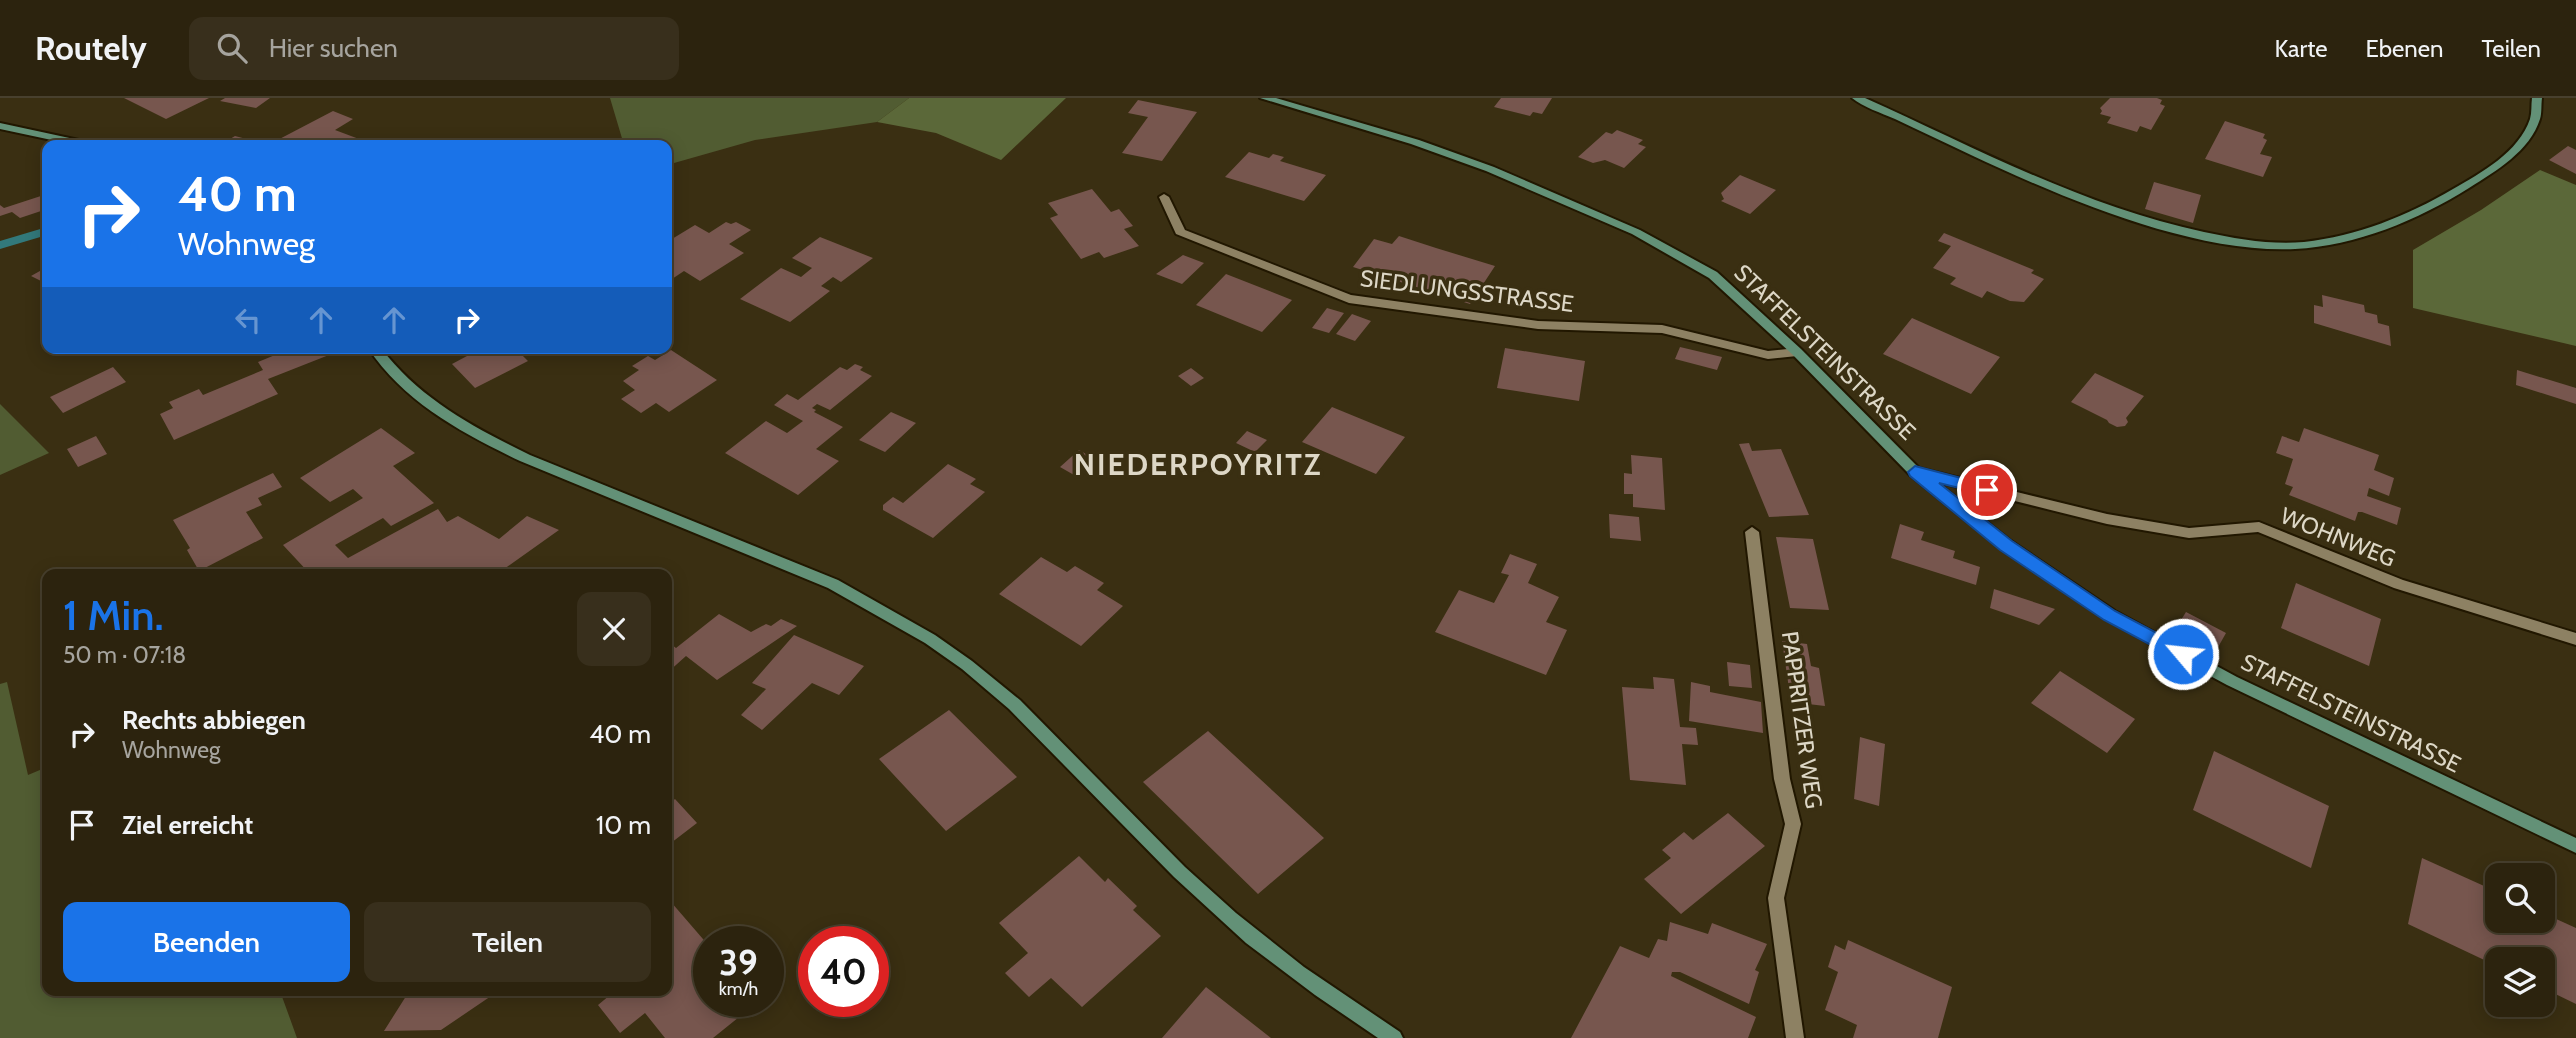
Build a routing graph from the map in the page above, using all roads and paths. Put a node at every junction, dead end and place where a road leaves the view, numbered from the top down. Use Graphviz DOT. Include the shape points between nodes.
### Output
graph roads {
  1 [pos="1265,98"];
  2 [pos="1857,98"];
  3 [pos="2537,98"];
  4 [pos="0,126"];
  5 [pos="65,140"];
  6 [pos="1164,197"];
  7 [pos="1797,352"];
  8 [pos="379,354"];
  9 [pos="1915,472"];
  10 [pos="1752,532"];
  11 [pos="2576,639"];
  12 [pos="2576,846"];
  13 [pos="1394,1038"];
  14 [pos="1795,1038"];
  1 -- 7 [label="street, STAFFELSTEINSTRASSE" via="1490,169 1636,232 1713,275"];
  2 -- 3 [label="street" via="2127,217 2198,235 2282,245 2331,241 2376,229 2449,196 2518,146 2535,119"];
  4 -- 5 [label="street"];
  6 -- 7 [label="street, SIEDLUNGSSTRASSE" via="1180,232 1349,299 1538,325 1662,329 1768,355"];
  7 -- 9 [label="street, STAFFELSTEINSTRASSE"];
  8 -- 13 [label="street" via="405,388 480,436 833,584 937,644 985,680 1208,899 1274,956"];
  9 -- 11 [label="street, WOHNWEG" via="2107,519 2189,533 2259,527 2399,584"];
  9 -- 12 [label="street, STAFFELSTEINSTRASSE" via="2006,545 2110,615 2232,681"];
  10 -- 14 [label="street, PAPPRITZER WEG" via="1782,779 1793,824 1776,898"];
}
